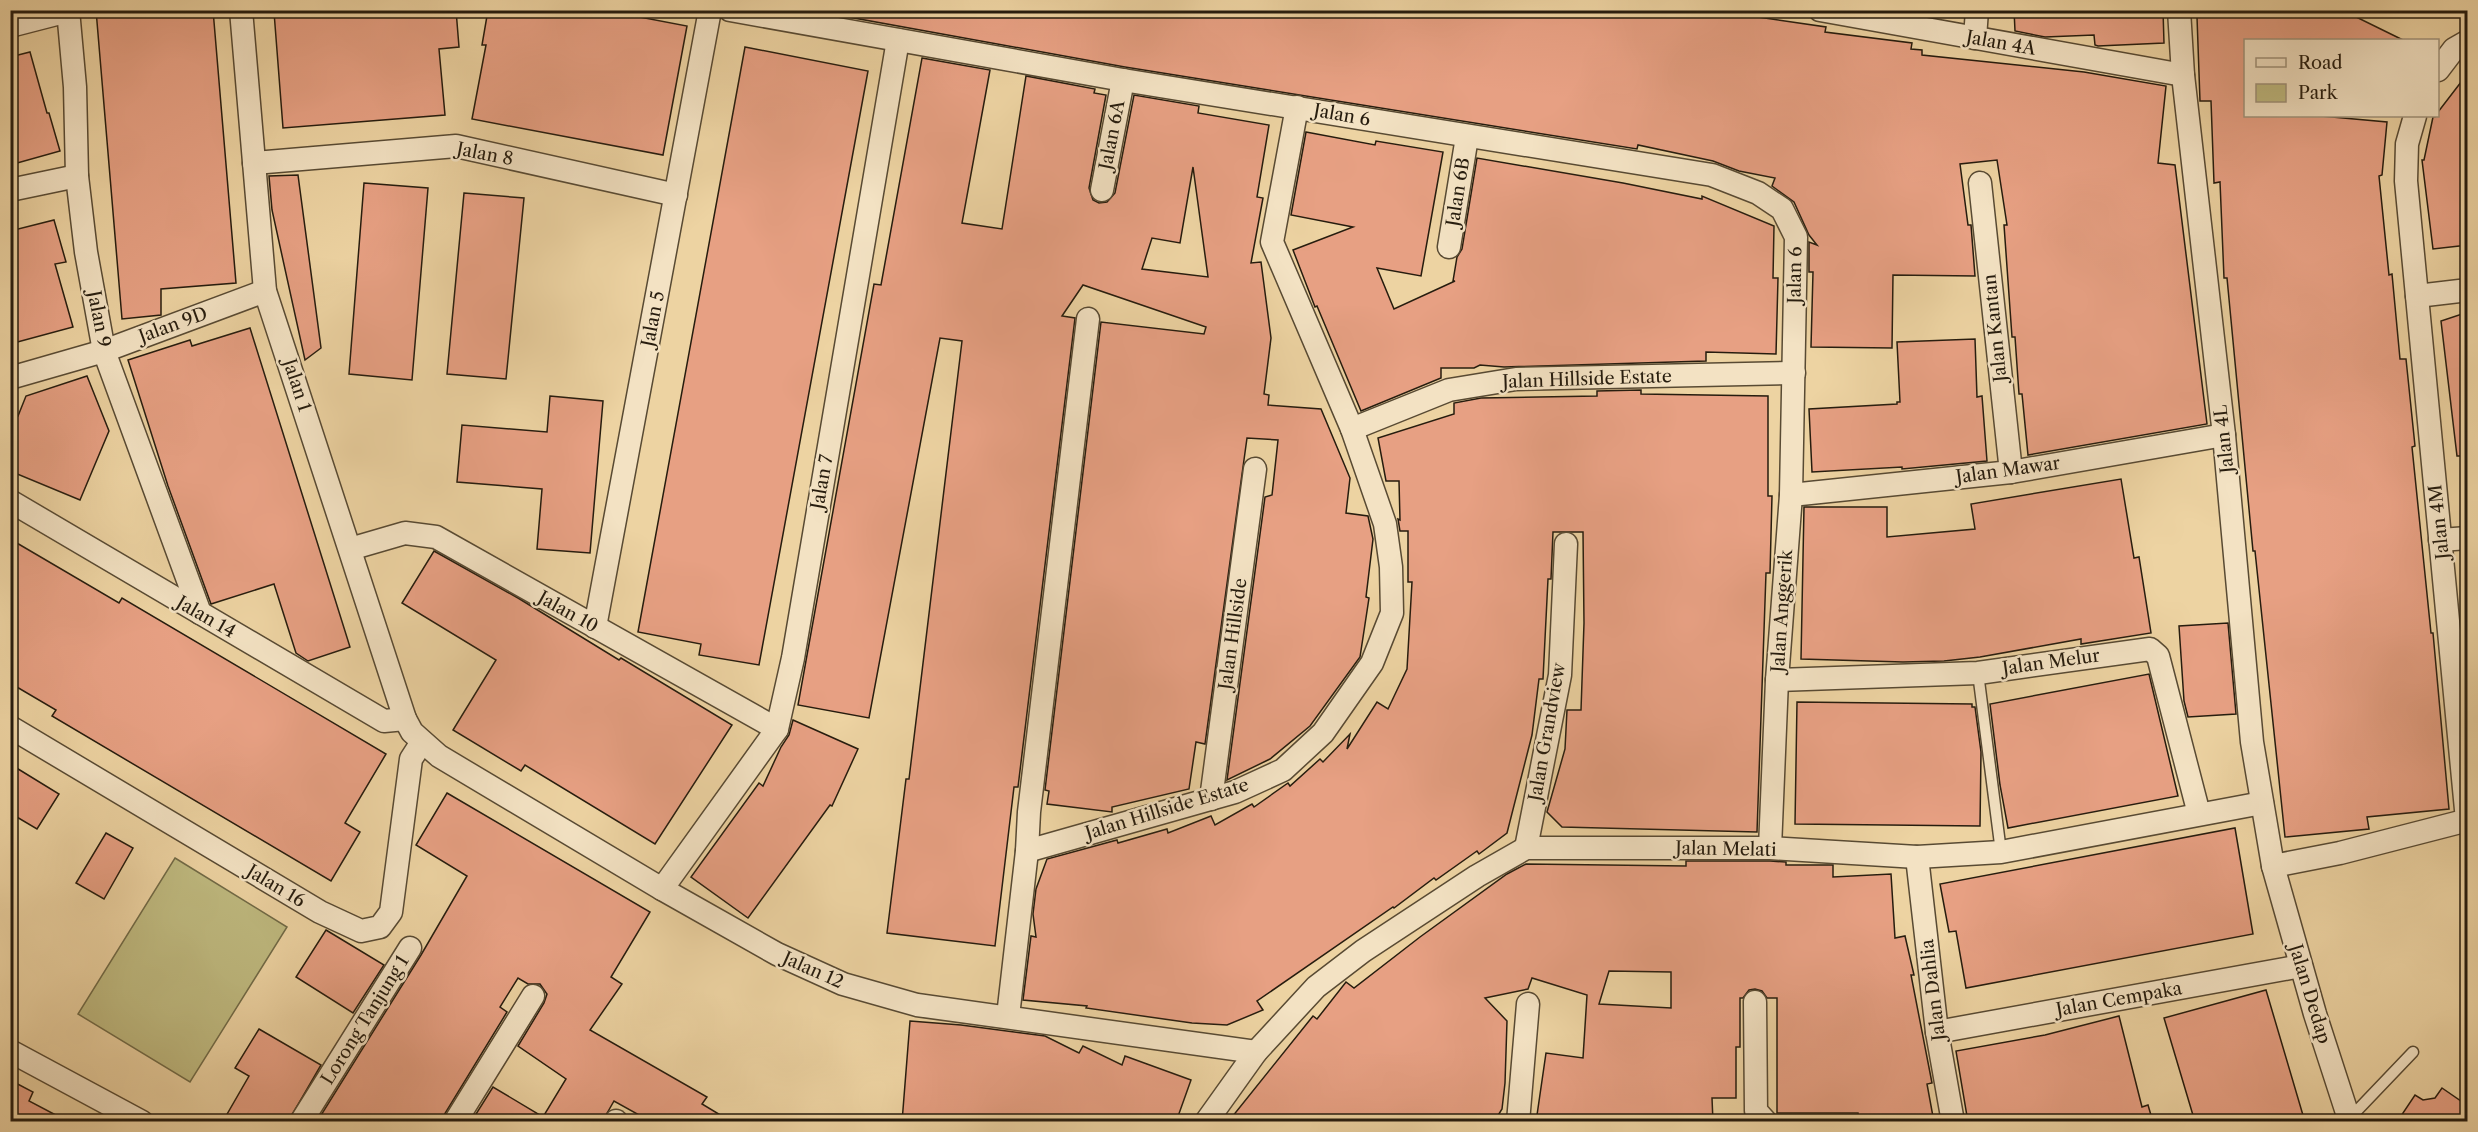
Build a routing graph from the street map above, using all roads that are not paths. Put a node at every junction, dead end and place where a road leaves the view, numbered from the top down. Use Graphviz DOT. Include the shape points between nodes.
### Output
graph roads {
  1 [pos="241,10"];
  2 [pos="710,10"];
  3 [pos="730,10"];
  4 [pos="1820,10"];
  5 [pos="1977,10"];
  6 [pos="2179,10"];
  7 [pos="68,11"];
  8 [pos="10,26"];
  9 [pos="1975,38"];
  10 [pos="898,40"];
  11 [pos="2468,41"];
  12 [pos="2439,69"];
  13 [pos="2183,75"];
  14 [pos="1123,80"];
  15 [pos="1297,107"];
  16 [pos="2415,117"];
  17 [pos="1467,137"];
  18 [pos="254,163"];
  19 [pos="77,176"];
  20 [pos="1980,183"];
  21 [pos="10,190"];
  22 [pos="1102,190"];
  23 [pos="676,195"];
  24 [pos="1449,247"];
  25 [pos="2468,290"];
  26 [pos="266,291"];
  27 [pos="2417,296"];
  28 [pos="1088,319"];
  29 [pos="104,351"];
  30 [pos="1794,373"];
  31 [pos="10,378"];
  32 [pos="1352,429"];
  33 [pos="2224,435"];
  34 [pos="1255,470"];
  35 [pos="2011,472"];
  36 [pos="1791,495"];
  37 [pos="10,501"];
  38 [pos="2468,538"];
  39 [pos="2440,540"];
  40 [pos="1566,544"];
  41 [pos="350,549"];
  42 [pos="200,613"];
  43 [pos="595,627"];
  44 [pos="1978,673"];
  45 [pos="1777,680"];
  46 [pos="405,719"];
  47 [pos="10,728"];
  48 [pos="777,729"];
  49 [pos="422,742"];
  50 [pos="1211,799"];
  51 [pos="2262,802"];
  52 [pos="2199,814"];
  53 [pos="2467,820"];
  54 [pos="1527,848"];
  55 [pos="1770,848"];
  56 [pos="1027,851"];
  57 [pos="2001,852"];
  58 [pos="1917,857"];
  59 [pos="2273,866"];
  60 [pos="662,889"];
  61 [pos="410,948"];
  62 [pos="2301,966"];
  63 [pos="533,996"];
  64 [pos="1755,1002"];
  65 [pos="1528,1004"];
  66 [pos="1008,1016"];
  67 [pos="1937,1032"];
  68 [pos="10,1051"];
  69 [pos="1256,1052"];
  70 [pos="2413,1052"];
  71 [pos="2350,1120"];
  72 [pos="142,1122"];
  73 [pos="301,1122"];
  74 [pos="455,1122"];
  75 [pos="1206,1122"];
  76 [pos="1518,1122"];
  77 [pos="1766,1122"];
  78 [pos="1953,1122"];
  1 -- 18 [label="street, Jalan 1"];
  2 -- 23 [label="street, Jalan 5"];
  3 -- 10 [label="street, Jalan 6"];
  4 -- 9 [label="street, Jalan 4A"];
  5 -- 9 [label="street"];
  6 -- 13 [label="street, Jalan 4L"];
  7 -- 8 [label="street"];
  7 -- 19 [label="street, Jalan 9"];
  9 -- 13 [label="street, Jalan 4A"];
  10 -- 14 [label="street, Jalan 6"];
  10 -- 48 [label="street, Jalan 7" via="793,658"];
  11 -- 12 [label="street" via="2454,49"];
  13 -- 33 [label="street, Jalan 4L"];
  14 -- 15 [label="street, Jalan 6"];
  14 -- 22 [label="street, Jalan 6A"];
  15 -- 17 [label="street, Jalan 6"];
  15 -- 32 [label="street, Jalan Hillside Estate" via="1272,242"];
  16 -- 27 [label="street, Jalan 4M" via="2407,144 2406,181"];
  17 -- 24 [label="street, Jalan 6B"];
  17 -- 30 [label="street, Jalan 6" via="1713,176 1758,193 1782,209 1796,237"];
  18 -- 23 [label="street, Jalan 8" via="456,146"];
  18 -- 26 [label="street, Jalan 1"];
  19 -- 21 [label="street"];
  19 -- 29 [label="street, Jalan 9"];
  20 -- 35 [label="street, Jalan Kantan"];
  23 -- 43 [label="street, Jalan 5"];
  25 -- 27 [label="street"];
  26 -- 29 [label="street, Jalan 9D"];
  26 -- 41 [label="street, Jalan 1"];
  27 -- 39 [label="street, Jalan 4M"];
  28 -- 56 [label="street"];
  29 -- 31 [label="street, Jalan 9D"];
  29 -- 42 [label="street, Jalan 9"];
  30 -- 32 [label="street, Jalan Hillside Estate" via="1516,379 1449,390"];
  30 -- 36 [label="street, Jalan Anggerik"];
  32 -- 50 [label="street, Jalan Hillside Estate" via="1386,524 1392,613 1372,663 1323,733 1283,770"];
  33 -- 35 [label="street, Jalan Mawar"];
  33 -- 51 [label="street, Jalan 4L" via="2252,742"];
  34 -- 50 [label="street, Jalan Hillside"];
  35 -- 36 [label="street, Jalan Mawar"];
  36 -- 45 [label="street, Jalan Anggerik"];
  37 -- 42 [label="street, Jalan 14"];
  38 -- 39 [label="street"];
  39 -- 53 [label="street, Jalan 4M"];
  40 -- 54 [label="street, Jalan Grandview" via="1560,675"];
  41 -- 43 [label="street, Jalan 10" via="405,533 436,537"];
  41 -- 46 [label="street, Jalan 1"];
  42 -- 46 [label="street, Jalan 14" via="384,721"];
  43 -- 48 [label="street, Jalan 10"];
  44 -- 45 [label="street, Jalan Melur"];
  44 -- 52 [label="street, Jalan Melur" via="2150,649 2158,656"];
  44 -- 57 [label="lane"];
  45 -- 55 [label="street, Jalan Anggerik"];
  46 -- 49 [label="street, Jalan 1"];
  47 -- 49 [label="street, Jalan 16" via="320,912 361,931 380,927 391,912 411,759"];
  48 -- 60 [label="street, Jalan 7"];
  49 -- 60 [label="street, Jalan 12" via="439,756"];
  50 -- 56 [label="street, Jalan Hillside Estate"];
  51 -- 52 [label="street, Jalan Melati"];
  51 -- 59 [label="street, Jalan 4L"];
  52 -- 57 [label="street, Jalan Melati"];
  53 -- 59 [label="street, Jalan 4M"];
  54 -- 55 [label="street, Jalan Melati"];
  54 -- 69 [label="street, Jalan Melati" via="1362,951 1316,987"];
  55 -- 58 [label="street, Jalan Melati"];
  56 -- 66 [label="street"];
  57 -- 58 [label="street, Jalan Melati"];
  58 -- 67 [label="street, Jalan Dahlia"];
  59 -- 62 [label="street, Jalan Dedap"];
  60 -- 66 [label="street, Jalan 12" via="777,954 843,984 917,1005"];
  61 -- 73 [label="street, Lorong Tanjung 1"];
  62 -- 67 [label="street, Jalan Cempaka"];
  62 -- 71 [label="street, Jalan Dedap"];
  63 -- 74 [label="street"];
  64 -- 77 [label="street" via="1756,1111"];
  65 -- 76 [label="street"];
  66 -- 69 [label="street, Jalan 12"];
  67 -- 78 [label="street, Jalan Dahlia"];
  68 -- 72 [label="street"];
  69 -- 75 [label="street, Jalan Melati"];
  70 -- 71 [label="lane"];
}
